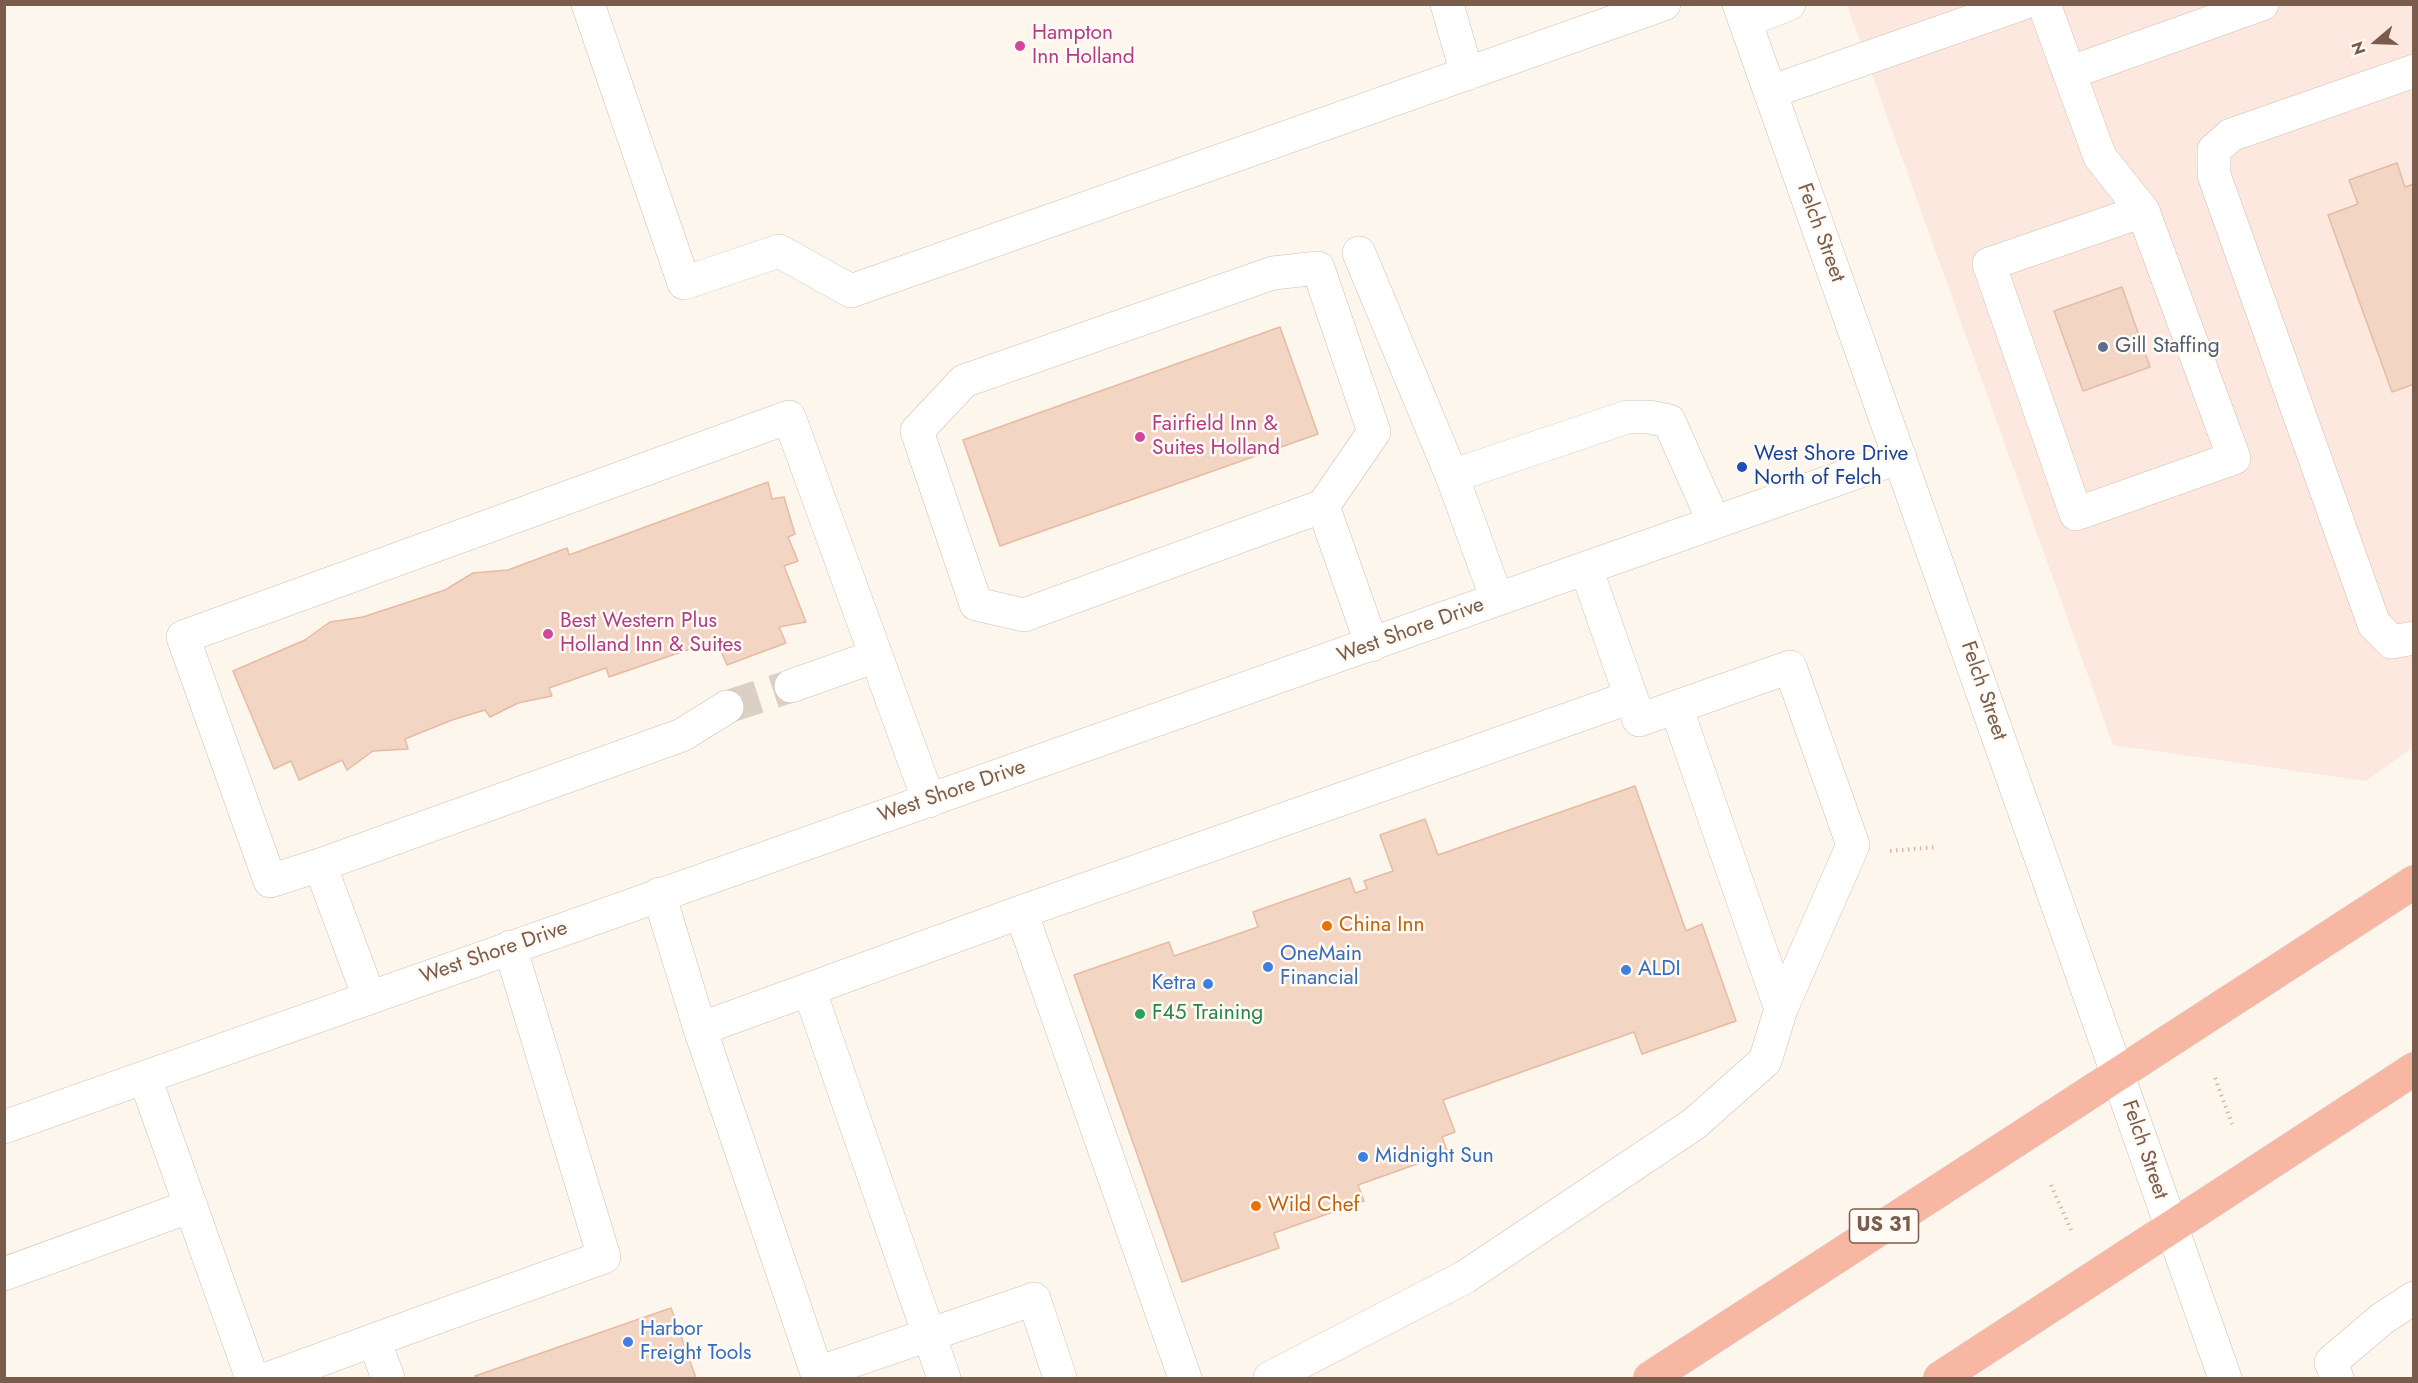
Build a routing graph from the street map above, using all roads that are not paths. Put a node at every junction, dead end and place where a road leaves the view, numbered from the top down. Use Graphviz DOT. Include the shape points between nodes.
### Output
graph roads {
  1 [pos="588,4"];
  2 [pos="1447,4"];
  3 [pos="1664,4"];
  4 [pos="1789,4"];
  5 [pos="2021,4"];
  6 [pos="2044,4"];
  7 [pos="2262,4"];
  8 [pos="1742,13"];
  9 [pos="2414,71"];
  10 [pos="2069,73"];
  11 [pos="1467,74"];
  12 [pos="1770,92"];
  13 [pos="2143,211"];
  14 [pos="1359,253"];
  15 [pos="1900,458"];
  16 [pos="1452,476"];
  17 [pos="1323,506"];
  18 [pos="1714,522"];
  19 [pos="1586,568"];
  20 [pos="1497,599"];
  21 [pos="2414,638"];
  22 [pos="1372,645"];
  23 [pos="876,656"];
  24 [pos="791,686"];
  25 [pos="1631,697"];
  26 [pos="727,707"];
  27 [pos="1676,707"];
  28 [pos="929,801"];
  29 [pos="320,865"];
  30 [pos="2414,882"];
  31 [pos="659,894"];
  32 [pos="1021,912"];
  33 [pos="510,947"];
  34 [pos="809,989"];
  35 [pos="369,997"];
  36 [pos="1781,1009"];
  37 [pos="700,1029"];
  38 [pos="2414,1069"];
  39 [pos="2118,1075"];
  40 [pos="145,1078"];
  41 [pos="4,1127"];
  42 [pos="191,1206"];
  43 [pos="2171,1228"];
  44 [pos="4,1274"];
  45 [pos="2414,1298"];
  46 [pos="929,1334"];
  47 [pos="374,1340"];
  48 [pos="252,1378"];
  49 [pos="270,1378"];
  50 [pos="388,1378"];
  51 [pos="944,1378"];
  52 [pos="1060,1378"];
  53 [pos="1185,1378"];
  54 [pos="1270,1378"];
  55 [pos="1650,1378"];
  56 [pos="1940,1378"];
  57 [pos="2225,1378"];
  58 [pos="2337,1378"];
  1 -- 11 [label="street" via="684,283 779,251 851,291"];
  2 -- 11 [label="street"];
  3 -- 11 [label="street"];
  4 -- 8 [label="street"];
  5 -- 12 [label="street"];
  6 -- 10 [label="street"];
  7 -- 10 [label="street"];
  8 -- 12 [label="street, Felch Street"];
  9 -- 21 [label="street" via="2231,135 2214,150 2214,175 2374,624 2392,642"];
  10 -- 13 [label="street" via="2100,157"];
  12 -- 15 [label="street, Felch Street"];
  13 -- 13 [label="street" via="2234,458 2076,514 1989,264"];
  14 -- 16 [label="street"];
  15 -- 18 [label="street, West Shore Drive"];
  15 -- 39 [label="street, Felch Street"];
  16 -- 18 [label="street" via="1627,417 1649,417 1669,421"];
  16 -- 20 [label="street"];
  17 -- 17 [label="street" via="1374,432 1317,268 1273,273 964,381 917,431 976,604 1024,615"];
  17 -- 22 [label="street"];
  18 -- 19 [label="street, West Shore Drive"];
  19 -- 20 [label="street, West Shore Drive"];
  19 -- 25 [label="street"];
  20 -- 22 [label="street, West Shore Drive"];
  22 -- 28 [label="street, West Shore Drive"];
  23 -- 24 [label="street"];
  23 -- 28 [label="street"];
  23 -- 29 [label="street" via="789,417 183,637 270,881"];
  25 -- 27 [label="street" via="1639,720"];
  25 -- 32 [label="street"];
  26 -- 29 [label="street" via="682,735"];
  27 -- 36 [label="street"];
  27 -- 36 [label="street" via="1790,667 1853,845"];
  28 -- 31 [label="street, West Shore Drive"];
  29 -- 35 [label="street"];
  30 -- 39 [label="highway, US 31"];
  31 -- 33 [label="street, West Shore Drive"];
  31 -- 37 [label="street"];
  32 -- 34 [label="street"];
  32 -- 53 [label="street"];
  33 -- 35 [label="street, West Shore Drive"];
  33 -- 47 [label="street" via="604,1257"];
  34 -- 37 [label="street"];
  34 -- 46 [label="street"];
  35 -- 40 [label="street, West Shore Drive"];
  36 -- 54 [label="street" via="1765,1061 1694,1124 1465,1276"];
  37 -- 46 [label="street" via="817,1373"];
  38 -- 43 [label="highway"];
  39 -- 43 [label="street, Felch Street"];
  39 -- 55 [label="highway, US 31"];
  40 -- 41 [label="street, West Shore Drive"];
  40 -- 42 [label="street"];
  42 -- 44 [label="street"];
  42 -- 48 [label="street"];
  43 -- 56 [label="highway"];
  43 -- 57 [label="street, Felch Street"];
  45 -- 58 [label="street" via="2383,1318 2331,1362"];
  46 -- 51 [label="street"];
  46 -- 52 [label="street" via="1034,1299"];
  47 -- 49 [label="street"];
  47 -- 50 [label="street"];
}
